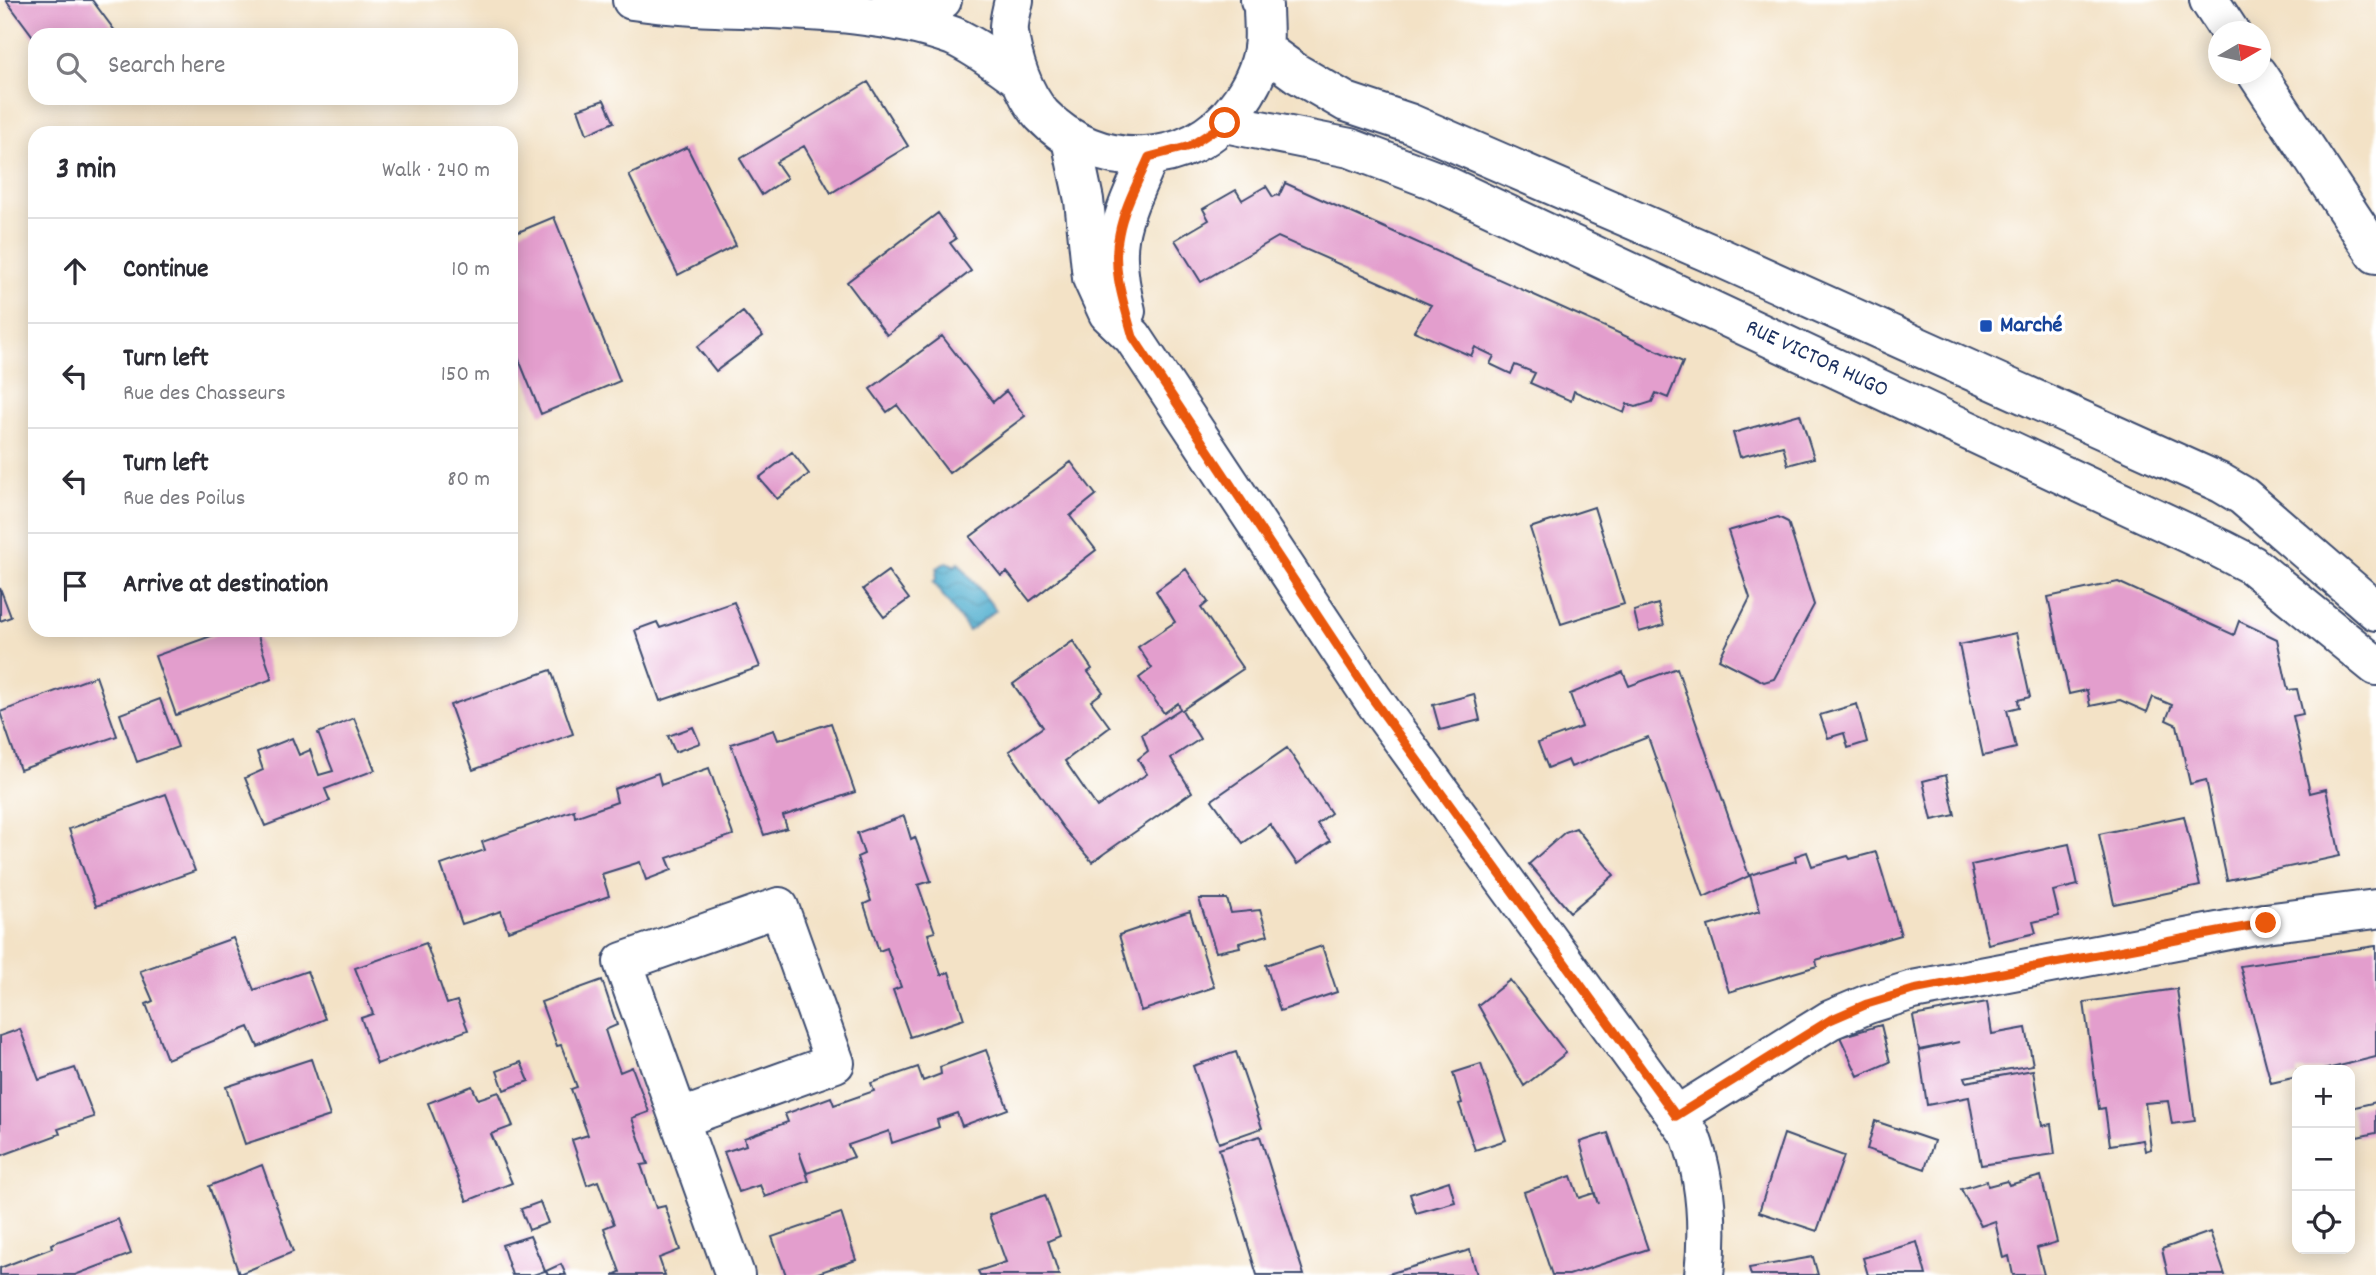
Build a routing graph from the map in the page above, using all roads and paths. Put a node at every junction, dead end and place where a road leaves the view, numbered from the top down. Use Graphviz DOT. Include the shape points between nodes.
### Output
graph roads {
  1 [pos="632,0"];
  2 [pos="942,0"];
  3 [pos="1014,0"];
  4 [pos="1260,0"];
  5 [pos="2209,0"];
  6 [pos="871,15"];
  7 [pos="2223,21"];
  8 [pos="1263,49"];
  9 [pos="1020,79"];
  10 [pos="2264,84"];
  11 [pos="1225,123"];
  12 [pos="1071,139"];
  13 [pos="1149,157"];
  14 [pos="2376,254"];
  15 [pos="1133,337"];
  16 [pos="2376,611"];
  17 [pos="2376,666"];
  18 [pos="2376,909"];
  19 [pos="1676,1116"];
  20 [pos="679,1119"];
  21 [pos="735,1275"];
  22 [pos="1704,1275"];
  1 -- 6 [label="street"];
  2 -- 6 [label="street"];
  3 -- 9 [label="street" via="1009,30"];
  4 -- 8 [label="street"];
  5 -- 7 [label="street"];
  6 -- 9 [label="street" via="954,37"];
  8 -- 11 [label="street" via="1250,90"];
  8 -- 16 [label="street" via="1346,102 1409,123 1694,246 2221,483 2243,496"];
  9 -- 12 [label="street" via="1040,113"];
  10 -- 14 [label="street"];
  11 -- 13 [label="street" via="1190,146"];
  11 -- 17 [label="street, RUE VICTOR HUGO" via="1350,148 1434,180 2196,538 2252,565"];
  12 -- 13 [label="street" via="1108,154"];
  12 -- 15 [label="street" via="1084,200 1092,278 1108,313"];
  13 -- 15 [label="street" via="1118,234 1116,254"];
  15 -- 19 [label="street" via="1372,698"];
  18 -- 19 [label="street" via="2266,923 1913,990 1830,1020"];
  19 -- 22 [label="street" via="1690,1136 1702,1179 1707,1224"];
  20 -- 20 [label="street" via="623,962 779,907 835,1063"];
  20 -- 21 [label="street"];
}
